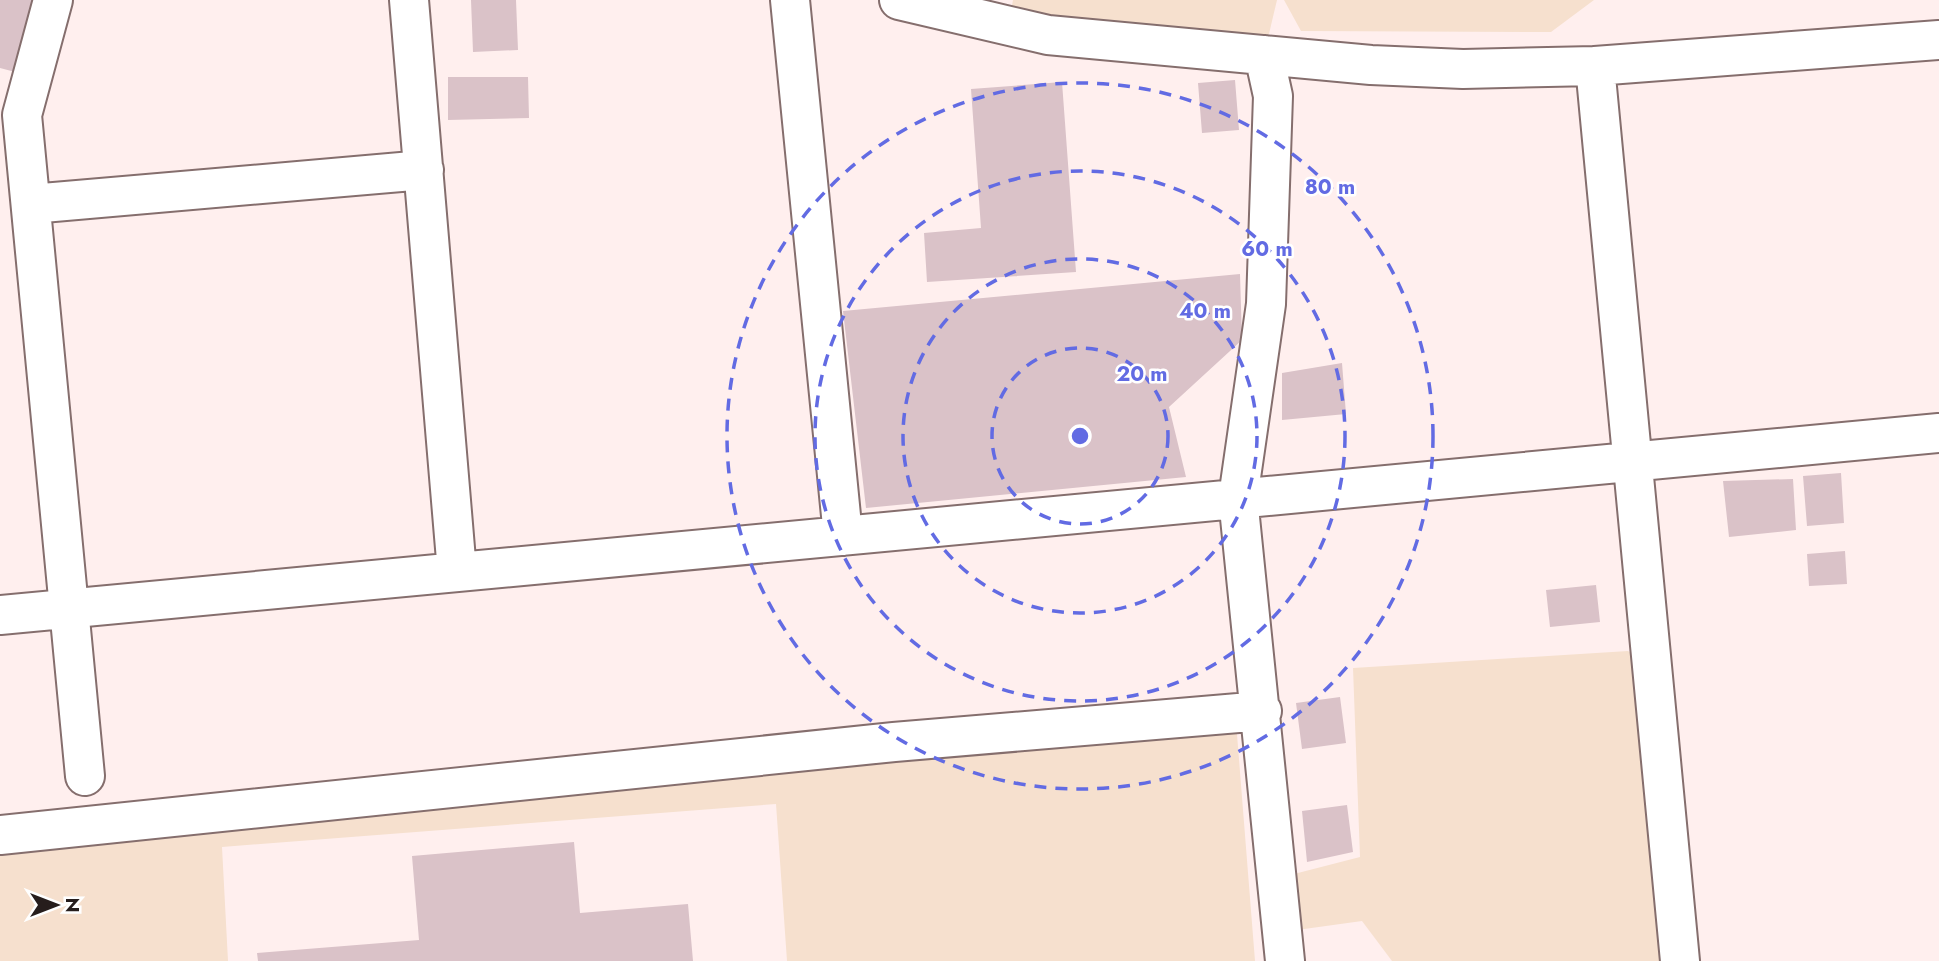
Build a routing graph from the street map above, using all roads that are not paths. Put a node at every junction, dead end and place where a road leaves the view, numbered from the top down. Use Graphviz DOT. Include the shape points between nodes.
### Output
graph roads {
  1 [pos="53,0"];
  2 [pos="409,0"];
  3 [pos="790,0"];
  4 [pos="899,0"];
  5 [pos="1939,40"];
  6 [pos="1264,55"];
  7 [pos="1595,66"];
  8 [pos="424,170"];
  9 [pos="31,204"];
  10 [pos="1939,433"];
  11 [pos="1633,462"];
  12 [pos="1238,498"];
  13 [pos="843,536"];
  14 [pos="457,572"];
  15 [pos="70,608"];
  16 [pos="0,615"];
  17 [pos="1262,711"];
  18 [pos="85,776"];
  19 [pos="0,835"];
  20 [pos="1285,961"];
  21 [pos="1680,961"];
  1 -- 9 [label="street" via="22,115"];
  2 -- 8 [label="street"];
  3 -- 13 [label="street"];
  4 -- 6 [label="street" via="1048,36"];
  5 -- 7 [label="street"];
  6 -- 7 [label="street" via="1463,69"];
  6 -- 12 [label="street" via="1273,96 1266,304"];
  7 -- 11 [label="street"];
  8 -- 9 [label="street"];
  8 -- 14 [label="street"];
  9 -- 15 [label="street"];
  10 -- 11 [label="street"];
  11 -- 12 [label="street"];
  11 -- 21 [label="street"];
  12 -- 13 [label="street"];
  12 -- 17 [label="street"];
  13 -- 14 [label="street"];
  14 -- 15 [label="street"];
  15 -- 16 [label="street"];
  15 -- 18 [label="street"];
  17 -- 19 [label="street" via="894,742"];
  17 -- 20 [label="street"];
}
